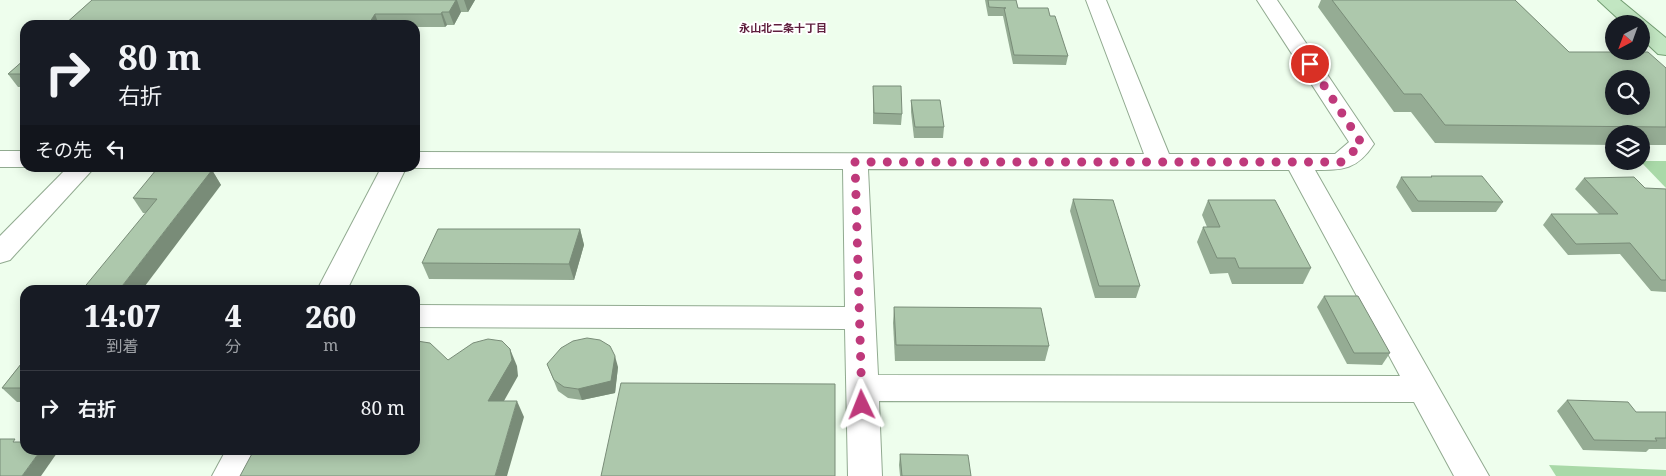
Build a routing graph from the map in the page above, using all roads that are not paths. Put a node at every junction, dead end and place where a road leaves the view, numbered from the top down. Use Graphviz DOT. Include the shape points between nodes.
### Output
graph roads {
  1 [pos="1096,0"];
  2 [pos="1267,0"];
  3 [pos="1608,0"];
  4 [pos="1626,15"];
  5 [pos="1650,35"];
  6 [pos="1666,49"];
  7 [pos="0,159"];
  8 [pos="20,159"];
  9 [pos="420,160"];
  10 [pos="855,162"];
  11 [pos="1160,162"];
  12 [pos="1298,163"];
  13 [pos="77,172"];
  14 [pos="391,172"];
  15 [pos="0,253"];
  16 [pos="334,285"];
  17 [pos="420,316"];
  18 [pos="860,318"];
  19 [pos="862,388"];
  20 [pos="1422,389"];
  21 [pos="241,455"];
  22 [pos="229,476"];
  23 [pos="865,476"];
  24 [pos="1472,476"];
  1 -- 11 [label="street"];
  2 -- 12 [label="street" via="1362,144 1341,162"];
  3 -- 4 [label="main road"];
  5 -- 6 [label="main road"];
  7 -- 8 [label="street"];
  9 -- 10 [label="street"];
  10 -- 11 [label="street"];
  10 -- 18 [label="street"];
  11 -- 12 [label="street"];
  12 -- 20 [label="street"];
  13 -- 15 [label="street"];
  14 -- 16 [label="street"];
  17 -- 18 [label="street"];
  18 -- 19 [label="street"];
  19 -- 20 [label="street"];
  19 -- 23 [label="street"];
  20 -- 24 [label="street"];
  21 -- 22 [label="street"];
}
